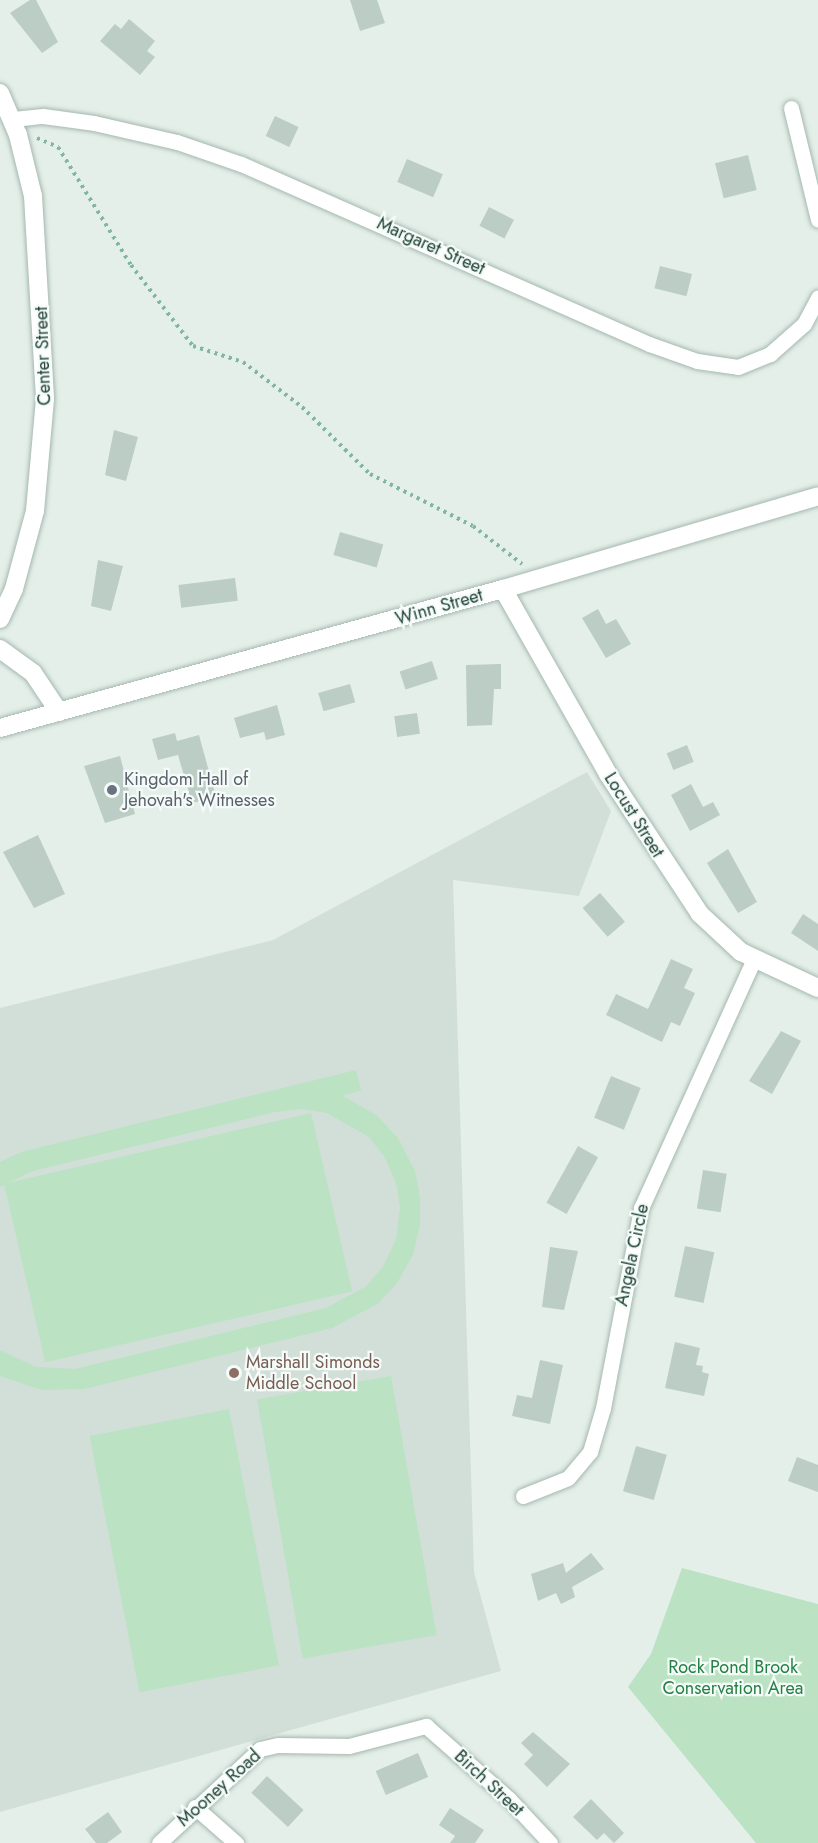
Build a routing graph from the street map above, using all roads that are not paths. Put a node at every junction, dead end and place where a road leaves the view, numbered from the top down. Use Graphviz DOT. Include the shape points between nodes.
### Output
graph roads {
  1 [pos="0,93"];
  2 [pos="791,108"];
  3 [pos="16,127"];
  4 [pos="818,220"];
  5 [pos="818,298"];
  6 [pos="818,496"];
  7 [pos="503,589"];
  8 [pos="5,595"];
  9 [pos="0,619"];
  10 [pos="0,649"];
  11 [pos="59,711"];
  12 [pos="0,728"];
  13 [pos="754,959"];
  14 [pos="818,988"];
  15 [pos="522,1496"];
  16 [pos="426,1726"];
  17 [pos="195,1807"];
  18 [pos="159,1843"];
  19 [pos="236,1843"];
  20 [pos="550,1843"];
  1 -- 3 [label="main road, Center Street"];
  2 -- 4 [label="street"];
  3 -- 5 [label="street, Margaret Street" via="43,116 94,123 209,153 345,207 649,344 707,364 738,367 770,354 804,324"];
  3 -- 8 [label="main road, Center Street" via="33,196 45,399 37,496"];
  6 -- 7 [label="main road, Winn Street"];
  7 -- 11 [label="main road, Winn Street"];
  7 -- 13 [label="main road, Locust Street" via="608,774 686,895 718,933"];
  8 -- 9 [label="main road, Center Street"];
  10 -- 11 [label="main road" via="33,673"];
  11 -- 12 [label="main road, Winn Street"];
  13 -- 14 [label="main road, Locust Street"];
  13 -- 15 [label="street, Angela Circle" via="640,1208 595,1439 584,1462 568,1478"];
  16 -- 17 [label="street, Mooney Road" via="349,1746 278,1745 260,1749"];
  16 -- 20 [label="street, Birch Street" via="509,1799"];
  17 -- 18 [label="street, Mooney Road"];
  17 -- 19 [label="street"];
}
